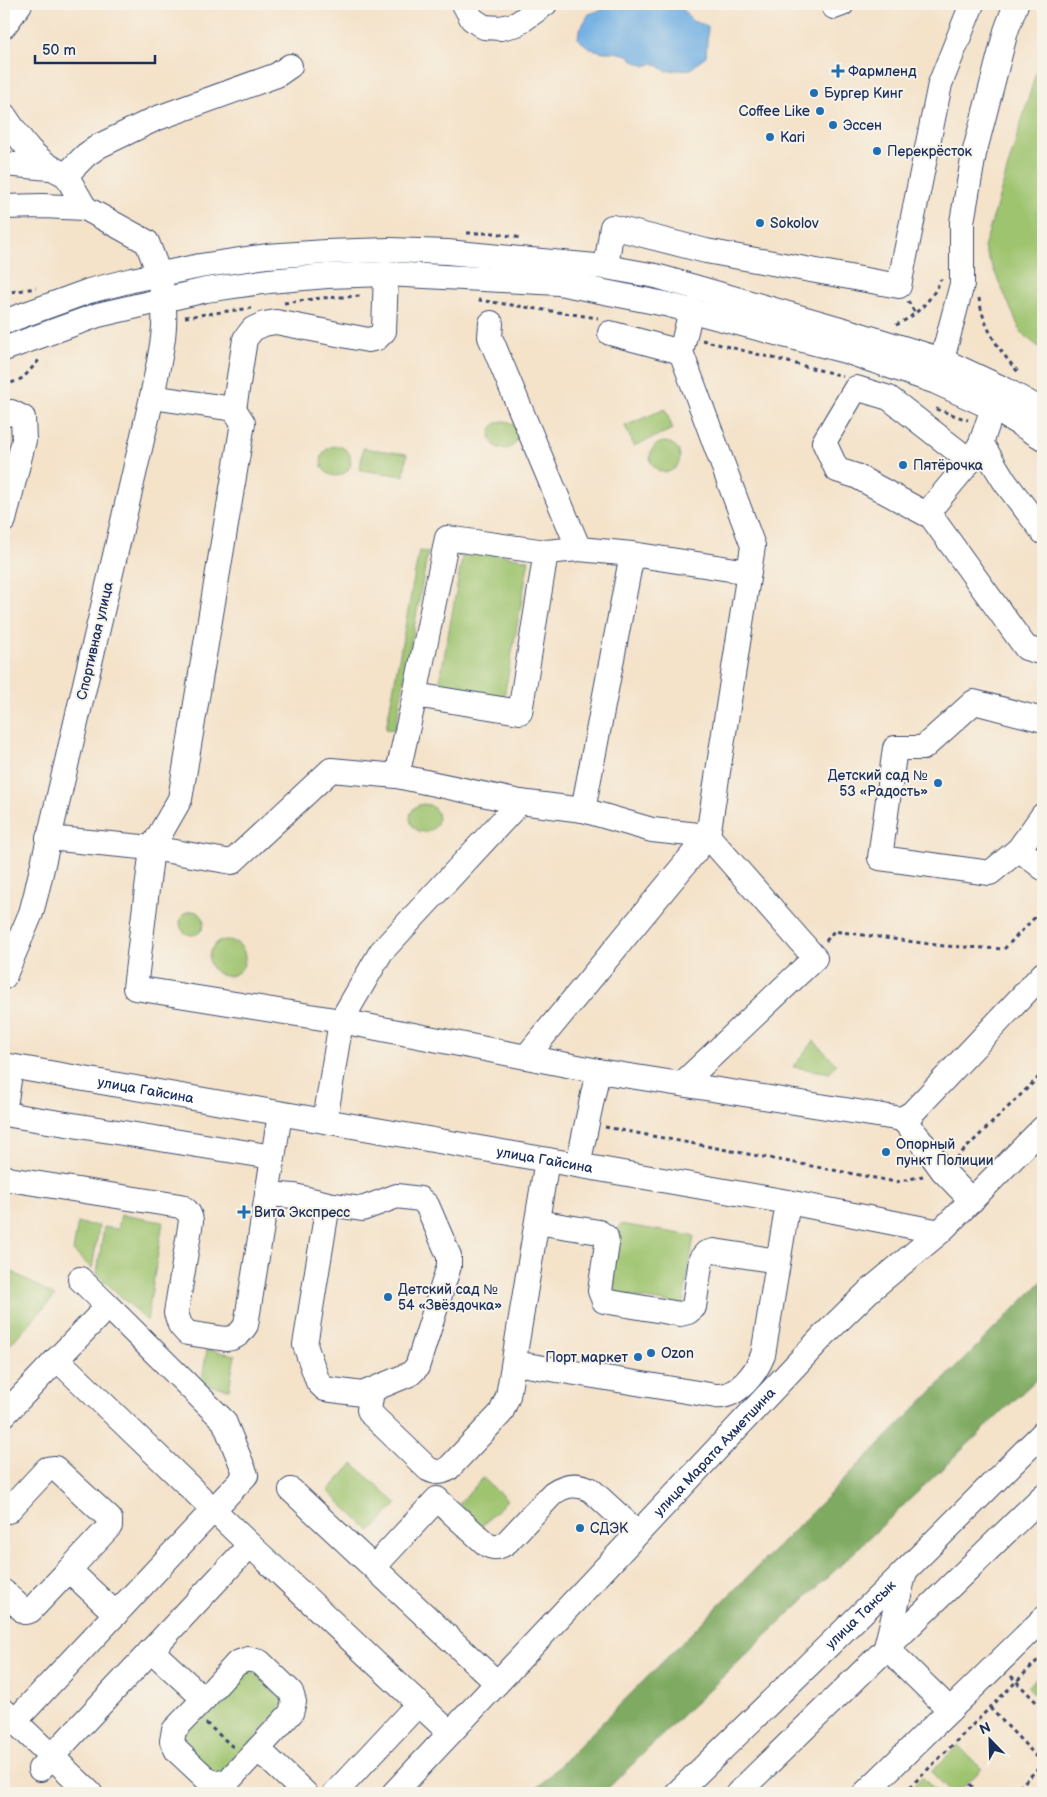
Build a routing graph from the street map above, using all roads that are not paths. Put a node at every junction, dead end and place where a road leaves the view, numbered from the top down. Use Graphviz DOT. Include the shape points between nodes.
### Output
graph roads {
  1 [pos="20,4"];
  2 [pos="546,4"];
  3 [pos="972,4"];
  4 [pos="1016,4"];
  5 [pos="468,11"];
  6 [pos="4,26"];
  7 [pos="290,66"];
  8 [pos="4,115"];
  9 [pos="4,164"];
  10 [pos="58,172"];
  11 [pos="4,207"];
  12 [pos="85,208"];
  13 [pos="606,267"];
  14 [pos="158,274"];
  15 [pos="386,274"];
  16 [pos="164,298"];
  17 [pos="691,310"];
  18 [pos="4,322"];
  19 [pos="491,323"];
  20 [pos="609,327"];
  21 [pos="690,345"];
  22 [pos="4,348"];
  23 [pos="939,371"];
  24 [pos="152,397"];
  25 [pos="993,408"];
  26 [pos="234,409"];
  27 [pos="1043,411"];
  28 [pos="4,415"];
  29 [pos="1043,438"];
  30 [pos="975,452"];
  31 [pos="928,512"];
  32 [pos="4,520"];
  33 [pos="1043,532"];
  34 [pos="579,549"];
  35 [pos="546,552"];
  36 [pos="632,554"];
  37 [pos="749,572"];
  38 [pos="1043,653"];
  39 [pos="415,695"];
  40 [pos="1043,720"];
  41 [pos="397,776"];
  42 [pos="520,802"];
  43 [pos="583,810"];
  44 [pos="1043,815"];
  45 [pos="708,836"];
  46 [pos="48,838"];
  47 [pos="152,848"];
  48 [pos="1019,849"];
  49 [pos="1043,868"];
  50 [pos="1043,974"];
  51 [pos="4,977"];
  52 [pos="341,1021"];
  53 [pos="526,1057"];
  54 [pos="7,1066"];
  55 [pos="598,1070"];
  56 [pos="682,1084"];
  57 [pos="4,1113"];
  58 [pos="280,1114"];
  59 [pos="902,1119"];
  60 [pos="325,1122"];
  61 [pos="1043,1128"];
  62 [pos="273,1157"];
  63 [pos="547,1160"];
  64 [pos="578,1165"];
  65 [pos="4,1177"];
  66 [pos="267,1194"];
  67 [pos="972,1201"];
  68 [pos="788,1202"];
  69 [pos="328,1204"];
  70 [pos="537,1222"];
  71 [pos="940,1232"];
  72 [pos="778,1261"];
  73 [pos="80,1279"];
  74 [pos="108,1306"];
  75 [pos="57,1359"];
  76 [pos="514,1363"];
  77 [pos="372,1391"];
  78 [pos="4,1415"];
  79 [pos="1043,1433"];
  80 [pos="438,1473"];
  81 [pos="291,1490"];
  82 [pos="1043,1496"];
  83 [pos="437,1499"];
  84 [pos="214,1510"];
  85 [pos="5,1511"];
  86 [pos="638,1533"];
  87 [pos="250,1545"];
  88 [pos="374,1567"];
  89 [pos="69,1570"];
  90 [pos="905,1571"];
  91 [pos="4,1592"];
  92 [pos="116,1614"];
  93 [pos="1043,1619"];
  94 [pos="886,1647"];
  95 [pos="151,1650"];
  96 [pos="497,1683"];
  97 [pos="419,1703"];
  98 [pos="199,1705"];
  99 [pos="950,1710"];
  100 [pos="9,1716"];
  101 [pos="450,1733"];
  102 [pos="252,1755"];
  103 [pos="46,1763"];
  104 [pos="90,1793"];
  105 [pos="305,1793"];
  106 [pos="335,1793"];
  107 [pos="394,1793"];
  108 [pos="677,1793"];
  109 [pos="738,1793"];
  110 [pos="865,1793"];
  1 -- 6 [label="street"];
  2 -- 5 [label="street" via="517,24 501,28 484,27"];
  3 -- 13 [label="street" via="940,84 899,286 706,251 612,227"];
  4 -- 23 [label="street" via="974,154 962,222 962,284"];
  7 -- 10 [label="street" via="277,75 155,119 99,146"];
  8 -- 10 [label="street" via="26,147"];
  9 -- 10 [label="street"];
  10 -- 12 [label="street"];
  11 -- 12 [label="street"];
  12 -- 14 [label="street, Спортивная улица" via="147,242"];
  13 -- 14 [label="street" via="447,252 380,250 267,256"];
  13 -- 23 [label="street" via="656,276 851,332"];
  14 -- 16 [label="street, Спортивная улица"];
  14 -- 18 [label="street" via="89,291"];
  15 -- 16 [label="street" via="269,281"];
  15 -- 17 [label="street" via="559,283"];
  15 -- 26 [label="street" via="384,331 377,338 368,340 276,322 253,328 245,339"];
  16 -- 22 [label="street" via="91,317"];
  16 -- 24 [label="street, Спортивная улица" via="163,339"];
  17 -- 21 [label="street"];
  17 -- 23 [label="street"];
  19 -- 34 [label="street" via="490,337"];
  20 -- 21 [label="street"];
  21 -- 37 [label="street" via="753,546"];
  23 -- 25 [label="street"];
  23 -- 27 [label="street" via="1004,389"];
  24 -- 26 [label="street"];
  24 -- 46 [label="street, Спортивная улица"];
  25 -- 29 [label="street"];
  25 -- 30 [label="street"];
  26 -- 47 [label="street" via="243,423 180,799"];
  28 -- 32 [label="street" via="11,412 24,418 24,440"];
  30 -- 31 [label="street"];
  30 -- 31 [label="street" via="889,398 856,388 824,442 837,470 856,476 926,514"];
  30 -- 33 [label="street" via="1005,482"];
  31 -- 38 [label="street" via="1026,648"];
  34 -- 35 [label="street"];
  34 -- 36 [label="street"];
  35 -- 39 [label="street" via="447,538"];
  35 -- 39 [label="street" via="520,712"];
  36 -- 37 [label="street"];
  36 -- 43 [label="street"];
  37 -- 45 [label="street"];
  39 -- 41 [label="street"];
  40 -- 48 [label="street" via="974,702 923,748 895,748 880,858 990,873"];
  41 -- 42 [label="street"];
  41 -- 47 [label="street" via="331,770 232,862"];
  42 -- 43 [label="street"];
  42 -- 52 [label="street" via="381,952"];
  43 -- 45 [label="street" via="652,830"];
  44 -- 48 [label="street"];
  45 -- 53 [label="street"];
  45 -- 56 [label="street" via="814,958"];
  46 -- 47 [label="street"];
  46 -- 51 [label="street, Спортивная улица" via="33,908"];
  47 -- 52 [label="street" via="135,988"];
  48 -- 49 [label="street"];
  50 -- 59 [label="street" via="912,1113"];
  52 -- 53 [label="street"];
  52 -- 60 [label="street"];
  53 -- 55 [label="street"];
  54 -- 57 [label="street"];
  54 -- 58 [label="street, улица Гайсина"];
  55 -- 56 [label="street"];
  55 -- 64 [label="street"];
  56 -- 59 [label="street"];
  57 -- 62 [label="street"];
  58 -- 60 [label="street, улица Гайсина"];
  58 -- 62 [label="street"];
  59 -- 67 [label="street"];
  60 -- 63 [label="street, улица Гайсина"];
  61 -- 67 [label="street"];
  62 -- 66 [label="street"];
  63 -- 64 [label="street, улица Гайсина"];
  63 -- 70 [label="street"];
  64 -- 68 [label="street, улица Гайсина"];
  65 -- 66 [label="street" via="185,1209 191,1221 177,1319 186,1333 226,1339 238,1335 246,1325"];
  66 -- 69 [label="street"];
  67 -- 71 [label="street"];
  68 -- 71 [label="street, улица Гайсина"];
  68 -- 72 [label="street"];
  69 -- 77 [label="street" via="305,1350 319,1384 326,1389 357,1394"];
  69 -- 77 [label="street" via="362,1209 396,1196 420,1199 427,1205 449,1256 449,1266 417,1367 410,1374"];
  70 -- 72 [label="street" via="599,1232 606,1237 600,1292 604,1301 680,1314 694,1307 702,1259 706,1253 714,1251"];
  70 -- 76 [label="street"];
  71 -- 86 [label="street, улица Марата Ахметшина" via="841,1317"];
  72 -- 76 [label="street" via="761,1361 729,1395 716,1396"];
  73 -- 74 [label="street"];
  74 -- 75 [label="street"];
  74 -- 84 [label="street" via="224,1421 246,1475"];
  75 -- 78 [label="street"];
  75 -- 84 [label="street"];
  76 -- 80 [label="street" via="507,1400 501,1413 448,1469"];
  77 -- 80 [label="street" via="369,1410 372,1416 428,1470"];
  79 -- 90 [label="street, улица Тансык"];
  80 -- 83 [label="street"];
  81 -- 88 [label="street"];
  82 -- 94 [label="street"];
  83 -- 86 [label="street" via="486,1544 495,1548 503,1546 553,1493 572,1485 591,1490"];
  83 -- 88 [label="street"];
  84 -- 87 [label="street"];
  84 -- 92 [label="street"];
  85 -- 89 [label="street" via="48,1469 56,1468 110,1519 110,1526"];
  86 -- 96 [label="street, улица Марата Ахметшина"];
  87 -- 95 [label="street"];
  87 -- 97 [label="street"];
  88 -- 96 [label="street"];
  89 -- 91 [label="street" via="30,1612 25,1612"];
  89 -- 92 [label="street"];
  90 -- 94 [label="street"];
  90 -- 108 [label="street, улица Тансык"];
  92 -- 100 [label="street"];
  93 -- 99 [label="street"];
  94 -- 99 [label="street"];
  94 -- 109 [label="street"];
  95 -- 98 [label="street"];
  95 -- 103 [label="street"];
  96 -- 101 [label="street, улица Марата Ахметшина"];
  97 -- 101 [label="street"];
  97 -- 106 [label="street"];
  98 -- 102 [label="street" via="174,1730 172,1741 176,1751 214,1783 228,1780"];
  98 -- 102 [label="street" via="237,1663 248,1658 260,1662 293,1696 294,1707"];
  99 -- 110 [label="street"];
  100 -- 103 [label="street"];
  101 -- 107 [label="street, улица Марата Ахметшина"];
  102 -- 105 [label="street"];
  103 -- 104 [label="street"];
}
